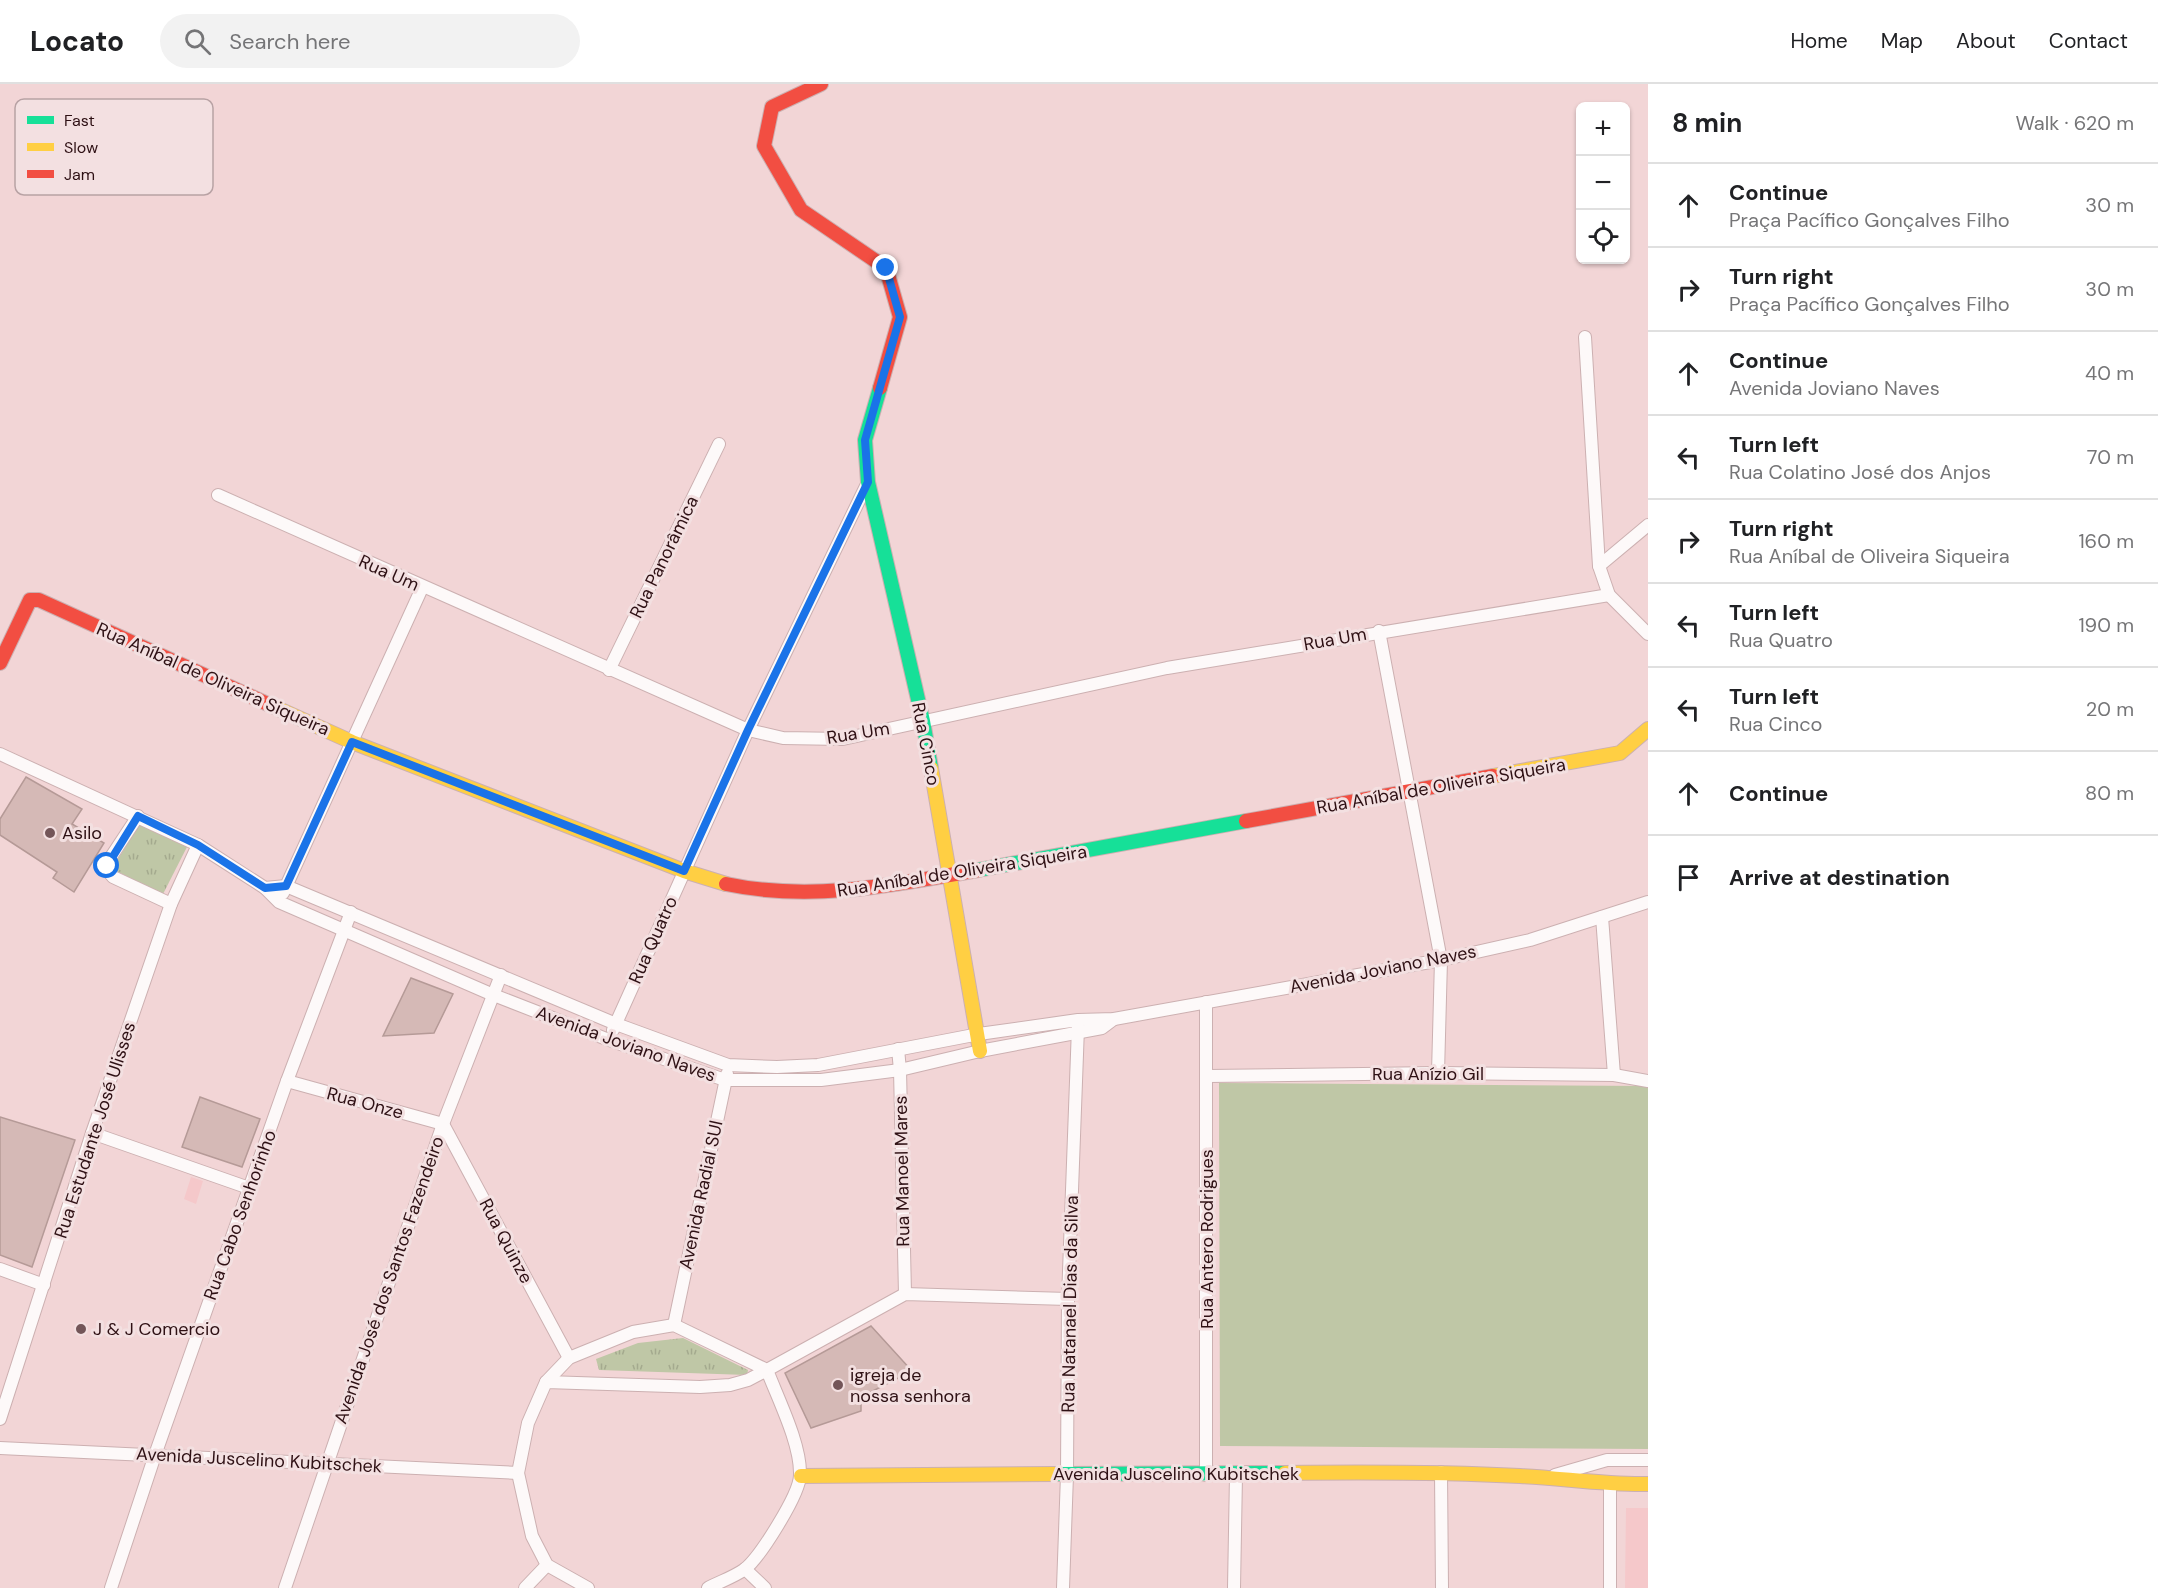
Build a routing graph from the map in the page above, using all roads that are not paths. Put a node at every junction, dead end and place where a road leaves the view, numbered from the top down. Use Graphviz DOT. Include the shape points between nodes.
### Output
graph roads {
  1 [pos="821,84"];
  2 [pos="1585,337"];
  3 [pos="719,444"];
  4 [pos="868,482"];
  5 [pos="218,495"];
  6 [pos="1648,525"];
  7 [pos="1599,566"];
  8 [pos="422,588"];
  9 [pos="1609,595"];
  10 [pos="1379,631"];
  11 [pos="1648,634"];
  12 [pos="0,663"];
  13 [pos="609,670"];
  14 [pos="923,721"];
  15 [pos="1648,729"];
  16 [pos="748,730"];
  17 [pos="352,742"];
  18 [pos="0,754"];
  19 [pos="1410,792"];
  20 [pos="138,816"];
  21 [pos="198,845"];
  22 [pos="684,871"];
  23 [pos="950,875"];
  24 [pos="286,886"];
  25 [pos="265,888"];
  26 [pos="279,902"];
  27 [pos="1648,902"];
  28 [pos="171,904"];
  29 [pos="351,912"];
  30 [pos="1602,917"];
  31 [pos="344,930"];
  32 [pos="1441,960"];
  33 [pos="501,975"];
  34 [pos="492,994"];
  35 [pos="1206,1002"];
  36 [pos="1114,1019"];
  37 [pos="1077,1020"];
  38 [pos="616,1024"];
  39 [pos="1079,1033"];
  40 [pos="979,1034"];
  41 [pos="609,1040"];
  42 [pos="898,1049"];
  43 [pos="981,1051"];
  44 [pos="728,1065"];
  45 [pos="900,1070"];
  46 [pos="1438,1073"];
  47 [pos="1614,1075"];
  48 [pos="1208,1076"];
  49 [pos="725,1080"];
  50 [pos="287,1081"];
  51 [pos="1648,1081"];
  52 [pos="442,1124"];
  53 [pos="92,1133"];
  54 [pos="249,1188"];
  55 [pos="0,1269"];
  56 [pos="44,1286"];
  57 [pos="905,1294"];
  58 [pos="1068,1299"];
  59 [pos="674,1325"];
  60 [pos="569,1358"];
  61 [pos="767,1370"];
  62 [pos="546,1382"];
  63 [pos="0,1419"];
  64 [pos="0,1448"];
  65 [pos="155,1455"];
  66 [pos="1648,1460"];
  67 [pos="327,1464"];
  68 [pos="1441,1472"];
  69 [pos="518,1473"];
  70 [pos="1067,1475"];
  71 [pos="1206,1475"];
  72 [pos="1236,1475"];
  73 [pos="801,1476"];
  74 [pos="1551,1477"];
  75 [pos="1648,1484"];
  76 [pos="1610,1485"];
  77 [pos="548,1564"];
  78 [pos="745,1569"];
  79 [pos="111,1588"];
  80 [pos="285,1588"];
  81 [pos="525,1588"];
  82 [pos="588,1588"];
  83 [pos="708,1588"];
  84 [pos="765,1588"];
  85 [pos="1063,1588"];
  86 [pos="1234,1588"];
  87 [pos="1442,1588"];
  88 [pos="1610,1588"];
  1 -- 4 [label="street, Rua Cinco" via="772,107 764,146 801,210 886,268 900,317 865,440"];
  2 -- 7 [label="street"];
  3 -- 13 [label="street, Rua Panorâmica"];
  4 -- 14 [label="street, Rua Cinco"];
  4 -- 16 [label="street, Rua Quatro"];
  5 -- 8 [label="street, Rua Um"];
  6 -- 7 [label="street"];
  7 -- 9 [label="street"];
  8 -- 13 [label="street, Rua Um"];
  8 -- 17 [label="street"];
  9 -- 10 [label="street, Rua Um"];
  9 -- 11 [label="street"];
  10 -- 14 [label="street, Rua Um" via="1167,668"];
  10 -- 19 [label="street"];
  12 -- 17 [label="street, Rua Aníbal de Oliveira Siqueira" via="30,600 45,603"];
  13 -- 16 [label="street, Rua Um"];
  14 -- 16 [label="street, Rua Um" via="843,739 783,738"];
  14 -- 23 [label="street, Rua Cinco"];
  15 -- 19 [label="street, Rua Aníbal de Oliveira Siqueira" via="1620,753"];
  16 -- 22 [label="street, Rua Quatro"];
  17 -- 22 [label="street, Rua Aníbal de Oliveira Siqueira"];
  17 -- 24 [label="street"];
  18 -- 20 [label="street, Avenida Joviano Naves"];
  19 -- 23 [label="street, Rua Aníbal de Oliveira Siqueira"];
  19 -- 32 [label="street"];
  20 -- 21 [label="street, Avenida Joviano Naves"];
  20 -- 28 [label="street" via="106,869 113,877"];
  21 -- 25 [label="street, Avenida Joviano Naves"];
  21 -- 28 [label="street, Rua Estudante José Ulisses"];
  22 -- 23 [label="street, Rua Aníbal de Oliveira Siqueira" via="750,891 802,895 858,891"];
  22 -- 38 [label="street, Rua Quatro"];
  23 -- 40 [label="street, Rua Cinco"];
  24 -- 25 [label="street, Avenida Joviano Naves"];
  24 -- 26 [label="street"];
  24 -- 29 [label="street, Avenida Joviano Naves"];
  25 -- 26 [label="street, Avenida Joviano Naves"];
  26 -- 31 [label="street, Avenida Joviano Naves"];
  27 -- 30 [label="street, Avenida Joviano Naves"];
  28 -- 53 [label="street, Rua Estudante José Ulisses"];
  29 -- 31 [label="street, Rua Cabo Senhorinho"];
  29 -- 33 [label="street, Avenida Joviano Naves"];
  30 -- 32 [label="street, Avenida Joviano Naves" via="1530,940"];
  30 -- 47 [label="street"];
  31 -- 34 [label="street, Avenida Joviano Naves"];
  31 -- 50 [label="street, Rua Cabo Senhorinho"];
  32 -- 35 [label="street, Avenida Joviano Naves"];
  32 -- 46 [label="street"];
  33 -- 34 [label="street, Avenida José dos Santos Fazendeiro"];
  33 -- 38 [label="street, Avenida Joviano Naves"];
  34 -- 41 [label="street, Avenida Joviano Naves"];
  34 -- 52 [label="street, Avenida José dos Santos Fazendeiro"];
  35 -- 36 [label="street, Avenida Joviano Naves"];
  35 -- 48 [label="street, Rua Antero Rodrigues"];
  36 -- 37 [label="street, Avenida Joviano Naves"];
  36 -- 39 [label="street, Avenida Joviano Naves" via="1101,1028"];
  37 -- 39 [label="street, Rua Natanael Dias da Silva"];
  37 -- 40 [label="street, Avenida Joviano Naves"];
  38 -- 41 [label="street, Rua Quatro"];
  38 -- 44 [label="street, Avenida Joviano Naves"];
  39 -- 43 [label="street, Avenida Joviano Naves"];
  39 -- 58 [label="street, Rua Natanael Dias da Silva"];
  40 -- 42 [label="street, Avenida Joviano Naves"];
  40 -- 43 [label="street, Rua Cinco"];
  41 -- 49 [label="street, Avenida Joviano Naves"];
  42 -- 44 [label="street, Avenida Joviano Naves" via="818,1065"];
  42 -- 45 [label="street, Rua Manoel Mares"];
  43 -- 45 [label="street, Avenida Joviano Naves"];
  44 -- 49 [label="street, Avenida Radial SUl"];
  45 -- 49 [label="street, Avenida Joviano Naves" via="821,1080"];
  45 -- 57 [label="street, Rua Manoel Mares"];
  46 -- 47 [label="street, Rua Anízio Gil"];
  46 -- 48 [label="street, Rua Anízio Gil"];
  47 -- 51 [label="street, Rua Anízio Gil"];
  48 -- 71 [label="street, Rua Antero Rodrigues"];
  49 -- 59 [label="street, Avenida Radial SUl"];
  50 -- 52 [label="street, Rua Onze"];
  50 -- 54 [label="street, Rua Cabo Senhorinho"];
  52 -- 60 [label="street, Rua Quinze"];
  52 -- 67 [label="street, Avenida José dos Santos Fazendeiro"];
  53 -- 54 [label="street"];
  53 -- 56 [label="street, Rua Estudante José Ulisses"];
  54 -- 65 [label="street, Rua Cabo Senhorinho"];
  55 -- 56 [label="street"];
  56 -- 63 [label="street, Rua Estudante José Ulisses"];
  57 -- 58 [label="street"];
  57 -- 61 [label="street"];
  58 -- 70 [label="street, Rua Natanael Dias da Silva"];
  59 -- 60 [label="street" via="633,1332"];
  59 -- 61 [label="street"];
  60 -- 62 [label="street"];
  61 -- 62 [label="street" via="730,1385"];
  61 -- 73 [label="street" via="796,1449"];
  62 -- 69 [label="street" via="528,1423"];
  64 -- 65 [label="street, Avenida Juscelino Kubitschek"];
  65 -- 67 [label="street, Avenida Juscelino Kubitschek"];
  65 -- 79 [label="street, Rua Cabo Senhorinho"];
  66 -- 74 [label="street, Avenida Juscelino Kubitschek" via="1607,1460"];
  67 -- 69 [label="street, Avenida Juscelino Kubitschek"];
  67 -- 80 [label="street, Avenida José dos Santos Fazendeiro"];
  68 -- 72 [label="street, Avenida Juscelino Kubitschek"];
  68 -- 74 [label="street, Avenida Juscelino Kubitschek"];
  68 -- 87 [label="street"];
  69 -- 77 [label="street" via="532,1536"];
  70 -- 71 [label="street, Avenida Juscelino Kubitschek"];
  70 -- 73 [label="street, Avenida Juscelino Kubitschek"];
  70 -- 85 [label="street, Rua Natanael Dias da Silva"];
  71 -- 72 [label="street, Avenida Juscelino Kubitschek"];
  72 -- 86 [label="street"];
  73 -- 78 [label="street" via="785,1513"];
  74 -- 76 [label="street, Avenida Juscelino Kubitschek"];
  75 -- 76 [label="street, Avenida Juscelino Kubitschek"];
  76 -- 88 [label="street"];
  77 -- 81 [label="street"];
  77 -- 82 [label="street"];
  78 -- 83 [label="street"];
  78 -- 84 [label="street"];
}
